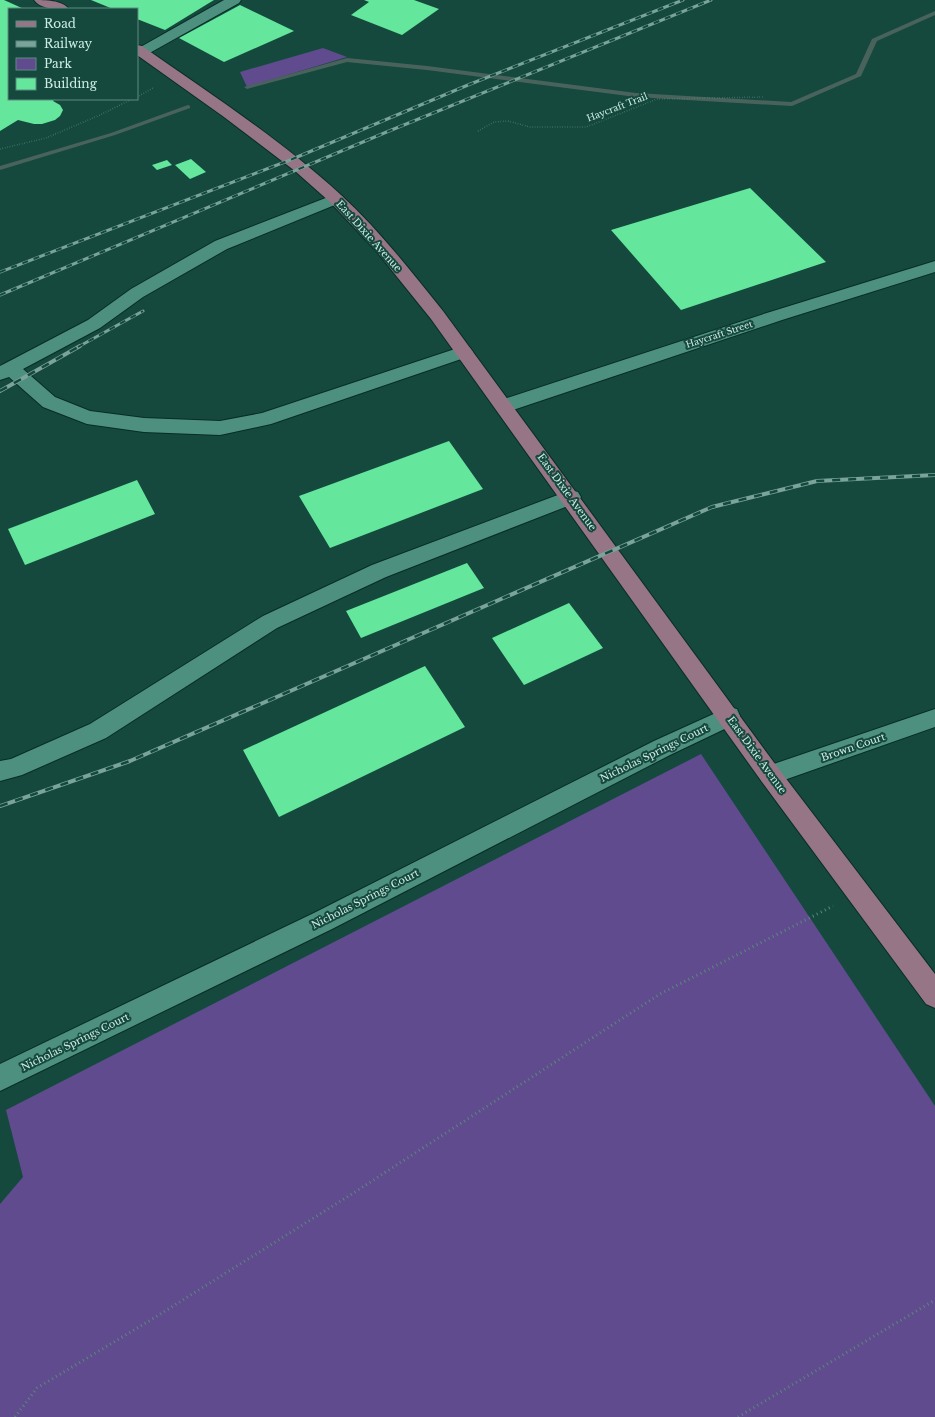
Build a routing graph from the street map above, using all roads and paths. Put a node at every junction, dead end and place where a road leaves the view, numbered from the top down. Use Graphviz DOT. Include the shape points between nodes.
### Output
graph roads {
  1 [pos="40,0"];
  2 [pos="234,0"];
  3 [pos="60,8"];
  4 [pos="139,51"];
  5 [pos="157,86"];
  6 [pos="138,96"];
  7 [pos="764,97"];
  8 [pos="130,100"];
  9 [pos="478,131"];
  10 [pos="0,149"];
  11 [pos="336,199"];
  12 [pos="935,266"];
  13 [pos="464,352"];
  14 [pos="5,371"];
  15 [pos="504,406"];
  16 [pos="571,498"];
  17 [pos="729,716"];
  18 [pos="935,718"];
  19 [pos="0,772"];
  20 [pos="770,775"];
  21 [pos="858,892"];
  22 [pos="935,994"];
  23 [pos="0,1078"];
  24 [pos="935,1300"];
  25 [pos="15,1417"];
  26 [pos="738,1417"];
  1 -- 3 [label="main road"];
  2 -- 4 [label="street"];
  4 -- 11 [label="main road, East Dixie Avenue" via="229,114"];
  5 -- 6 [label="path"];
  7 -- 9 [label="path, Haycraft Trail" via="658,99 586,127 530,127 508,120 494,122"];
  8 -- 10 [label="path" via="46,138"];
  11 -- 13 [label="main road, East Dixie Avenue" via="383,248"];
  11 -- 14 [label="street" via="221,245 137,293 94,324"];
  12 -- 15 [label="street, Haycraft Street"];
  13 -- 14 [label="street" via="264,419 220,428 144,424 87,417 48,402"];
  13 -- 15 [label="main road, East Dixie Avenue"];
  15 -- 16 [label="main road, East Dixie Avenue"];
  16 -- 17 [label="main road, East Dixie Avenue"];
  16 -- 19 [label="street" via="379,571 270,622 98,731"];
  17 -- 20 [label="main road, East Dixie Avenue"];
  17 -- 23 [label="street, Nicholas Springs Court" via="323,921"];
  18 -- 20 [label="street, Brown Court"];
  20 -- 21 [label="main road, East Dixie Avenue"];
  21 -- 22 [label="main road, East Dixie Avenue"];
  21 -- 25 [label="path" via="660,994 355,1192 37,1388"];
  24 -- 26 [label="path"];
}
